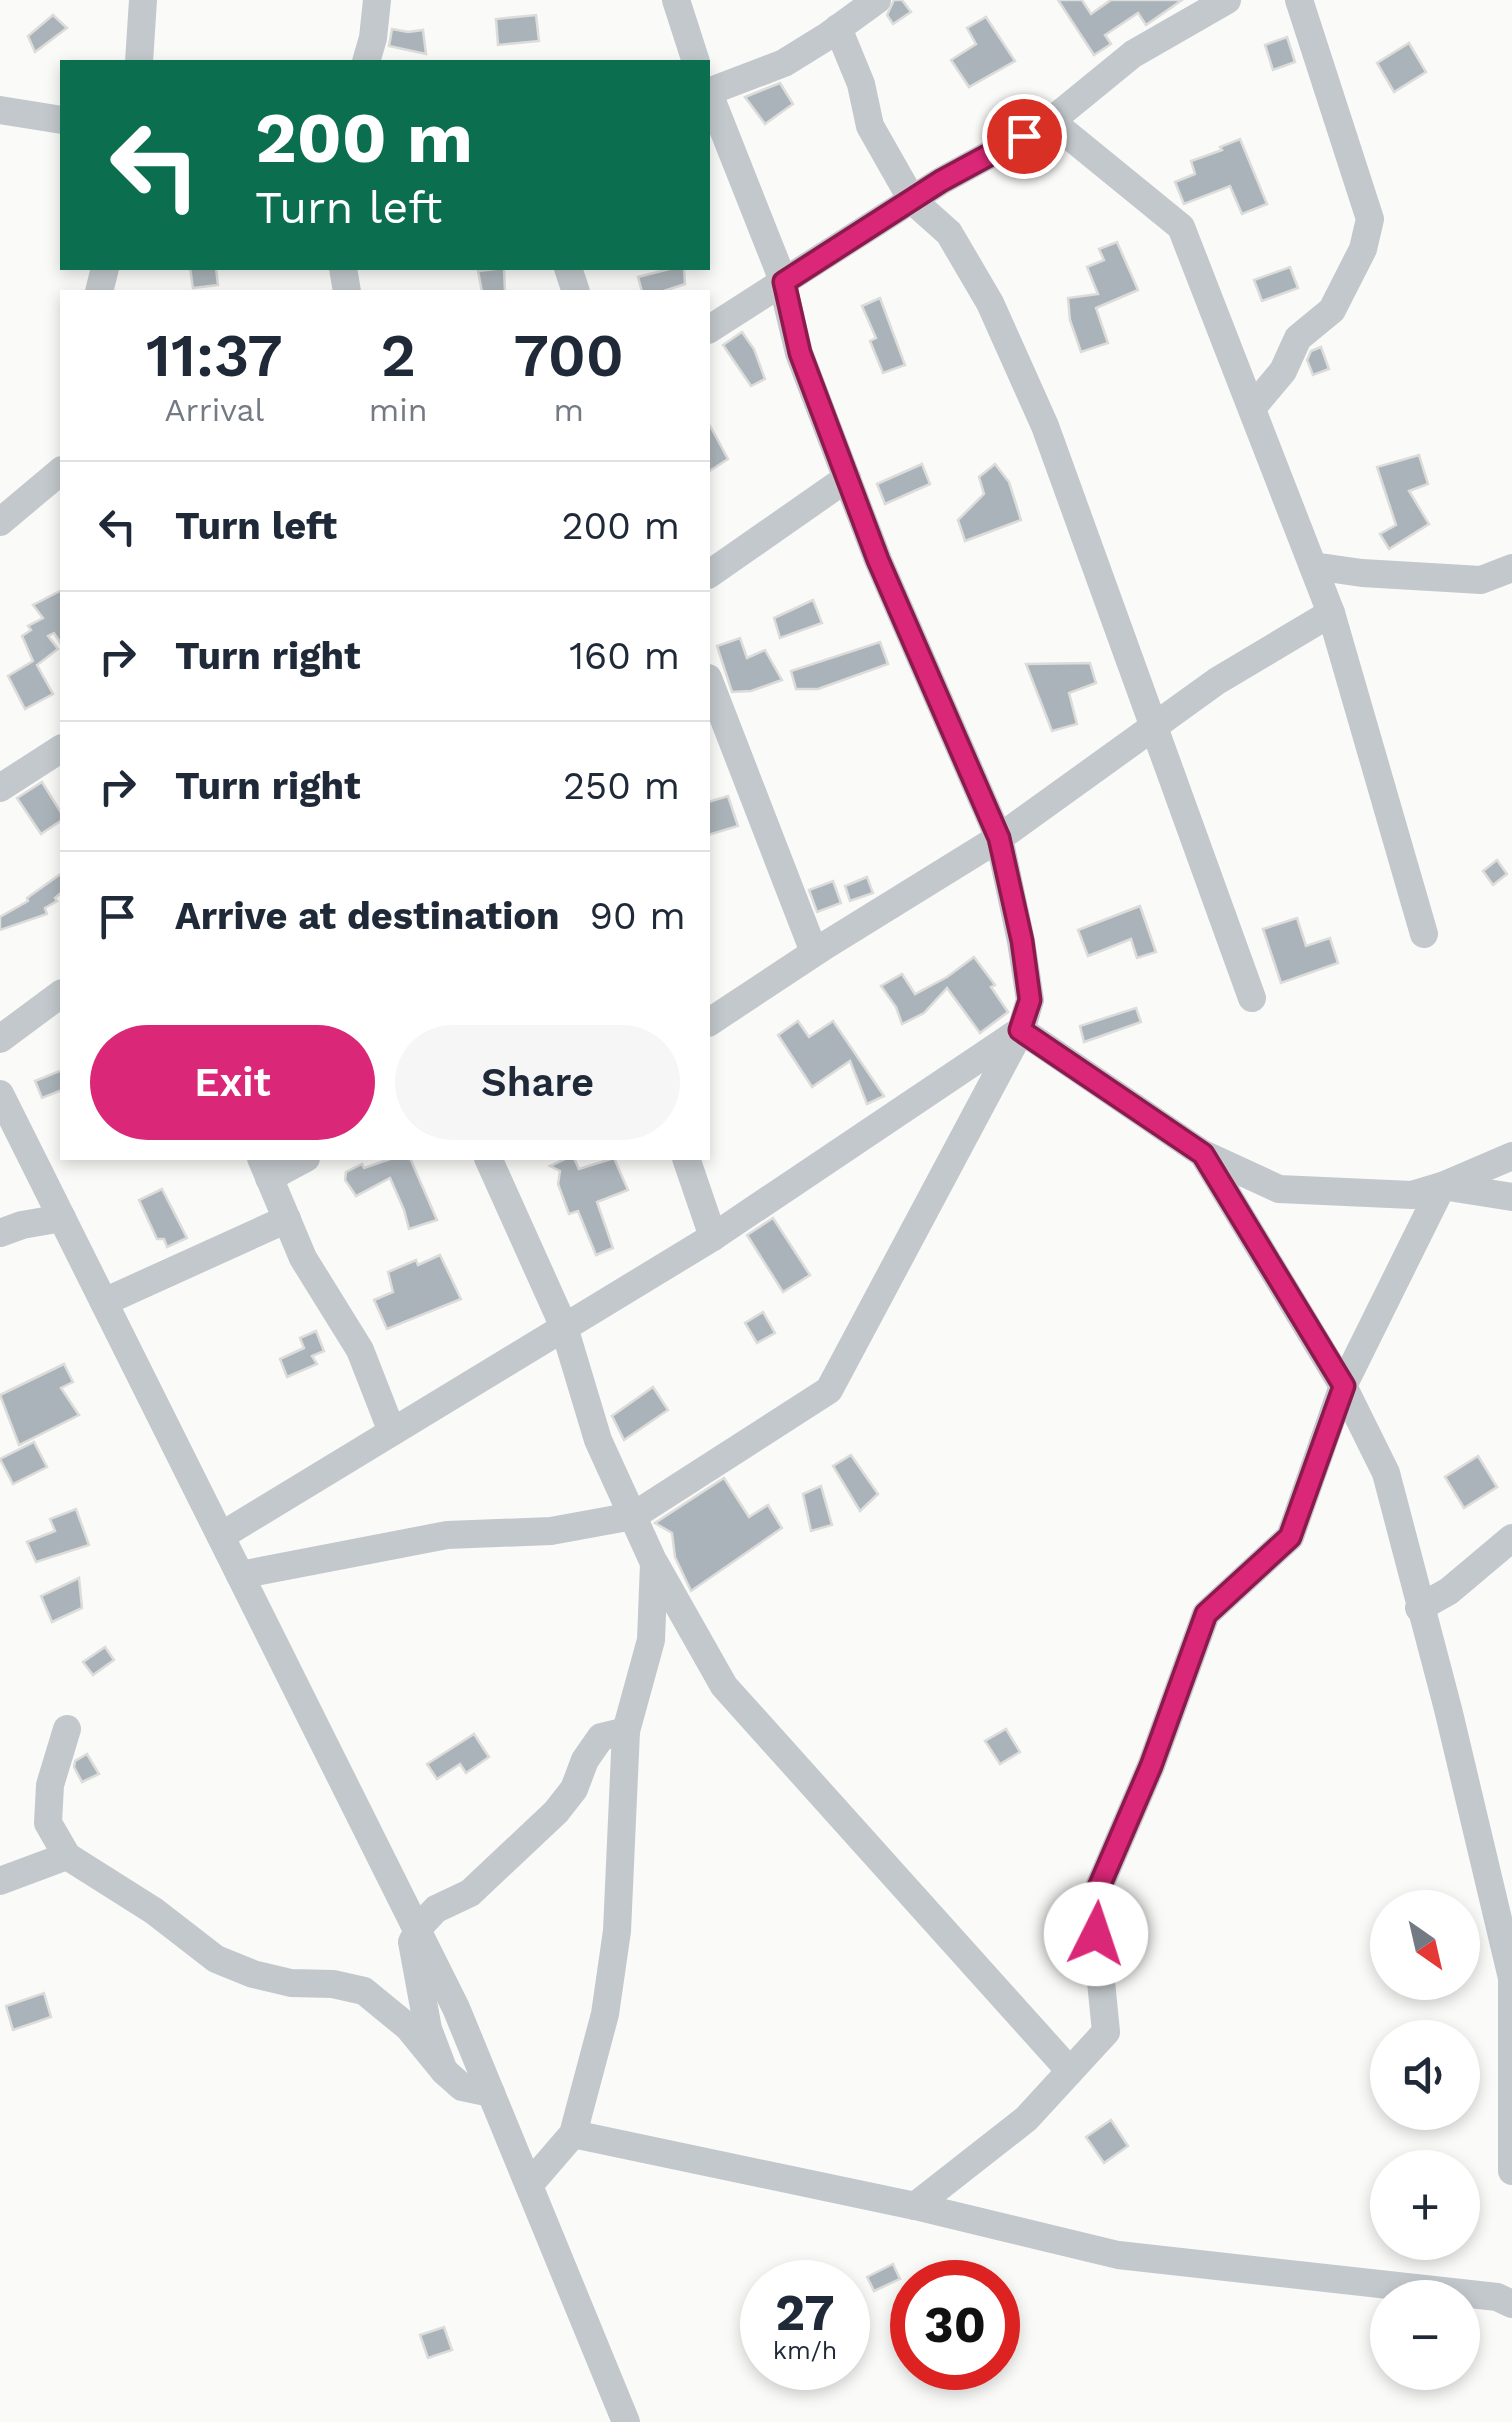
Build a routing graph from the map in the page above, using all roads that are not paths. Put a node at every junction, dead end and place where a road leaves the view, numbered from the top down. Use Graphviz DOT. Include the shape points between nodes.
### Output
graph roads {
  1 [pos="143,0"];
  2 [pos="378,0"];
  3 [pos="676,0"];
  4 [pos="876,0"];
  5 [pos="1227,0"];
  6 [pos="1299,0"];
  7 [pos="838,28"];
  8 [pos="139,60"];
  9 [pos="367,60"];
  10 [pos="695,60"];
  11 [pos="710,91"];
  12 [pos="710,97"];
  13 [pos="0,110"];
  14 [pos="60,120"];
  15 [pos="1051,121"];
  16 [pos="912,200"];
  17 [pos="784,282"];
  18 [pos="710,329"];
  19 [pos="1252,408"];
  20 [pos="60,472"];
  21 [pos="846,478"];
  22 [pos="0,522"];
  23 [pos="1313,566"];
  24 [pos="1512,568"];
  25 [pos="710,574"];
  26 [pos="1332,614"];
  27 [pos="710,683"];
  28 [pos="1154,727"];
  29 [pos="60,749"];
  30 [pos="0,788"];
  31 [pos="999,838"];
  32 [pos="1424,934"];
  33 [pos="814,952"];
  34 [pos="60,995"];
  35 [pos="1252,998"];
  36 [pos="710,1023"];
  37 [pos="1020,1030"];
  38 [pos="0,1040"];
  39 [pos="0,1094"];
  40 [pos="1203,1154"];
  41 [pos="1512,1156"];
  42 [pos="298,1160"];
  43 [pos="489,1160"];
  44 [pos="687,1160"];
  45 [pos="265,1168"];
  46 [pos="1442,1186"];
  47 [pos="1512,1197"];
  48 [pos="62,1218"];
  49 [pos="287,1219"];
  50 [pos="0,1232"];
  51 [pos="713,1237"];
  52 [pos="104,1302"];
  53 [pos="564,1328"];
  54 [pos="1344,1386"];
  55 [pos="392,1432"];
  56 [pos="633,1516"];
  57 [pos="220,1536"];
  58 [pos="1512,1538"];
  59 [pos="654,1562"];
  60 [pos="240,1575"];
  61 [pos="1419,1608"];
  62 [pos="67,1729"];
  63 [pos="626,1732"];
  64 [pos="67,1856"];
  65 [pos="0,1882"];
  66 [pos="418,1931"];
  67 [pos="444,2071"];
  68 [pos="1070,2071"];
  69 [pos="491,2093"];
  70 [pos="574,2134"];
  71 [pos="1512,2171"];
  72 [pos="529,2185"];
  73 [pos="915,2206"];
  74 [pos="1512,2304"];
  75 [pos="626,2422"];
  1 -- 8 [label="street"];
  2 -- 9 [label="street"];
  3 -- 10 [label="street"];
  4 -- 7 [label="street"];
  5 -- 15 [label="street" via="1132,54"];
  6 -- 19 [label="street" via="1370,219 1363,250 1332,310 1298,338 1283,371"];
  7 -- 11 [label="street" via="784,63"];
  7 -- 16 [label="street" via="870,126"];
  12 -- 17 [label="street"];
  13 -- 14 [label="street"];
  15 -- 16 [label="street"];
  15 -- 19 [label="street" via="1181,227"];
  16 -- 17 [label="street"];
  16 -- 28 [label="street" via="950,233 990,303 1045,426"];
  17 -- 18 [label="street"];
  17 -- 21 [label="street" via="800,353"];
  19 -- 23 [label="street"];
  20 -- 22 [label="street"];
  21 -- 25 [label="street"];
  21 -- 31 [label="street"];
  23 -- 24 [label="street" via="1480,580"];
  23 -- 26 [label="street"];
  26 -- 28 [label="street"];
  26 -- 32 [label="street"];
  27 -- 33 [label="street"];
  28 -- 31 [label="street"];
  28 -- 35 [label="street"];
  29 -- 30 [label="street"];
  31 -- 33 [label="street"];
  31 -- 37 [label="street" via="1030,1000"];
  33 -- 36 [label="street"];
  34 -- 38 [label="street"];
  37 -- 40 [label="street"];
  37 -- 51 [label="street"];
  37 -- 56 [label="street" via="829,1390"];
  39 -- 48 [label="street"];
  40 -- 46 [label="street" via="1279,1188 1412,1196"];
  40 -- 54 [label="street"];
  41 -- 46 [label="street"];
  42 -- 45 [label="street"];
  43 -- 53 [label="street"];
  44 -- 51 [label="street"];
  45 -- 49 [label="street"];
  46 -- 47 [label="street"];
  46 -- 54 [label="street"];
  48 -- 50 [label="street"];
  48 -- 52 [label="street"];
  49 -- 52 [label="street"];
  49 -- 55 [label="street" via="360,1350"];
  51 -- 53 [label="street"];
  52 -- 57 [label="street"];
  53 -- 55 [label="street"];
  53 -- 56 [label="street" via="598,1440"];
  54 -- 61 [label="street" via="1386,1474"];
  54 -- 68 [label="street" via="1290,1537 1206,1614 1093,1901 1106,2032"];
  55 -- 57 [label="street"];
  56 -- 59 [label="street"];
  56 -- 60 [label="street" via="551,1531 447,1536"];
  57 -- 60 [label="street"];
  58 -- 61 [label="street"];
  59 -- 63 [label="street" via="651,1640"];
  59 -- 68 [label="street" via="724,1686"];
  60 -- 66 [label="street"];
  61 -- 71 [label="street" via="1512,1978"];
  62 -- 64 [label="street" via="50,1785 48,1823"];
  63 -- 66 [label="street" via="601,1738 556,1812 470,1893 436,1909"];
  63 -- 70 [label="street" via="617,1931 605,2014"];
  64 -- 65 [label="street"];
  64 -- 67 [label="street" via="216,1959 290,1983 364,1991"];
  66 -- 67 [label="street" via="412,1942 420,1996"];
  66 -- 69 [label="street"];
  67 -- 69 [label="street" via="462,2087"];
  68 -- 73 [label="street" via="1026,2119"];
  69 -- 72 [label="street"];
  70 -- 72 [label="street"];
  70 -- 73 [label="street"];
  72 -- 75 [label="street"];
  73 -- 74 [label="street" via="1118,2255 1497,2297"];
}
